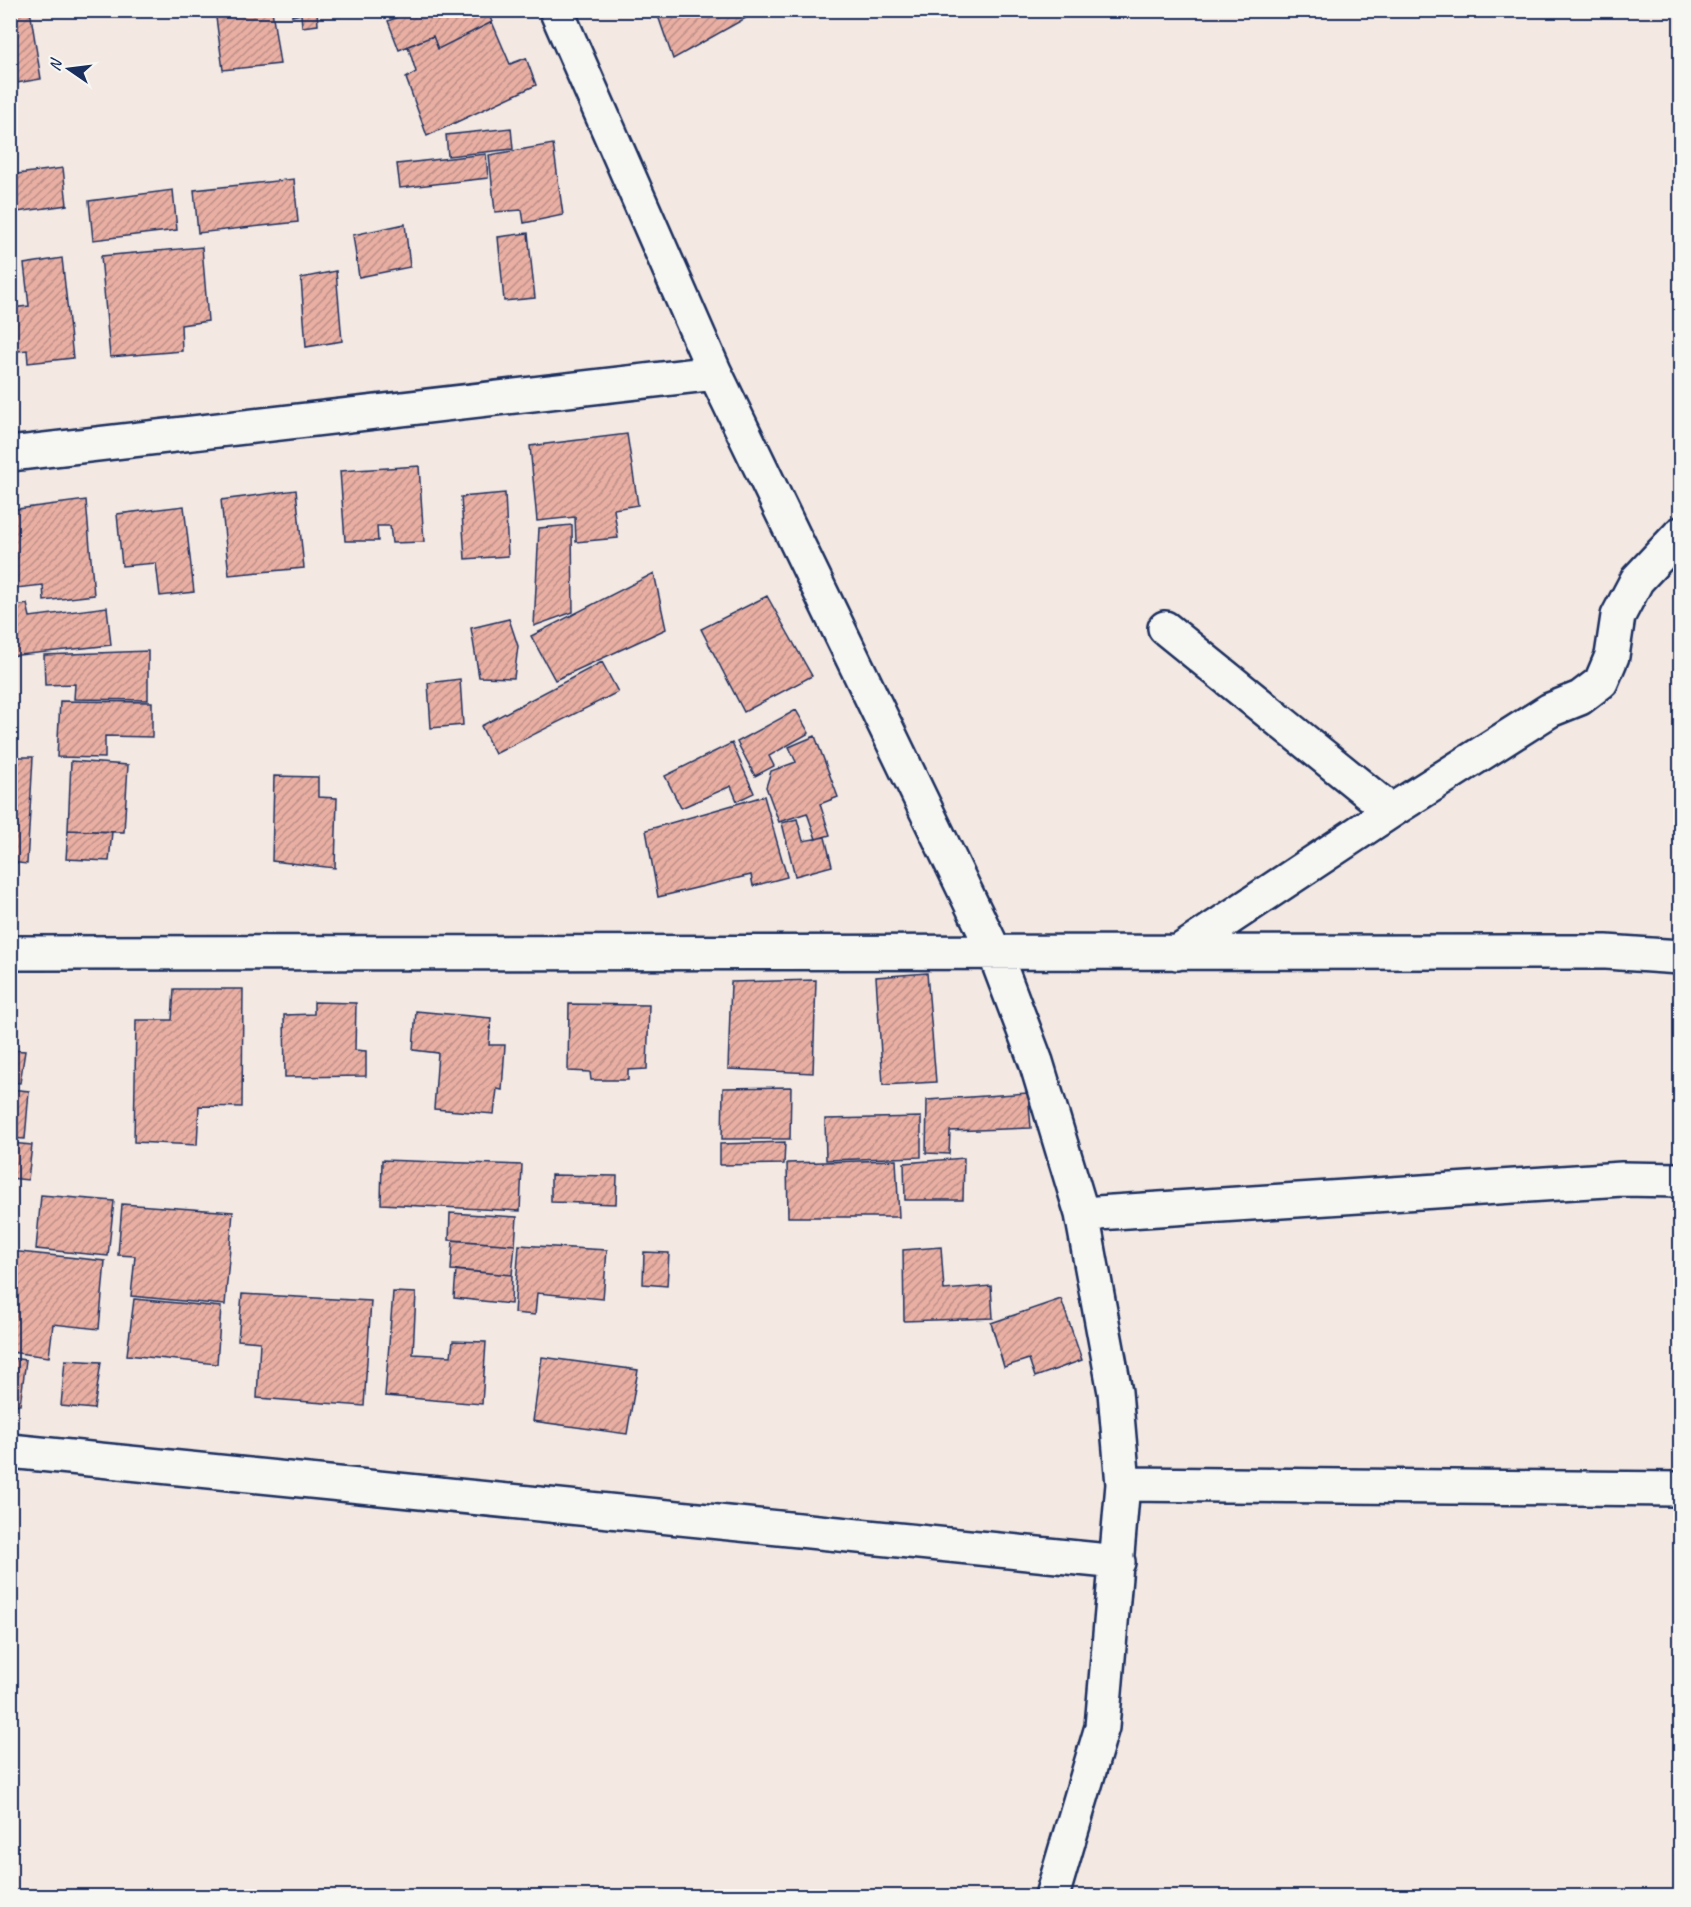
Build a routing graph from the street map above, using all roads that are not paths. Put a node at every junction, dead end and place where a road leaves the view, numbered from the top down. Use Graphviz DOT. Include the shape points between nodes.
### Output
graph roads {
  1 [pos="556,10"];
  2 [pos="715,373"];
  3 [pos="10,454"];
  4 [pos="1680,534"];
  5 [pos="1165,628"];
  6 [pos="1391,811"];
  7 [pos="994,951"];
  8 [pos="10,953"];
  9 [pos="1177,953"];
  10 [pos="1680,957"];
  11 [pos="1680,1180"];
  12 [pos="1082,1214"];
  13 [pos="10,1451"];
  14 [pos="1123,1484"];
  15 [pos="1680,1489"];
  16 [pos="1118,1562"];
  17 [pos="1052,1896"];
  1 -- 2 [label="street"];
  2 -- 3 [label="street"];
  2 -- 7 [label="street"];
  4 -- 6 [label="street" via="1637,580 1618,616 1612,656 1601,682"];
  5 -- 6 [label="street"];
  6 -- 9 [label="street"];
  7 -- 8 [label="street"];
  7 -- 9 [label="street"];
  7 -- 12 [label="street" via="1036,1062"];
  9 -- 10 [label="street" via="1606,952"];
  11 -- 12 [label="street" via="1622,1179"];
  12 -- 14 [label="street" via="1115,1392"];
  13 -- 16 [label="street"];
  14 -- 15 [label="street"];
  14 -- 16 [label="street"];
  16 -- 17 [label="street" via="1102,1727"];
}
